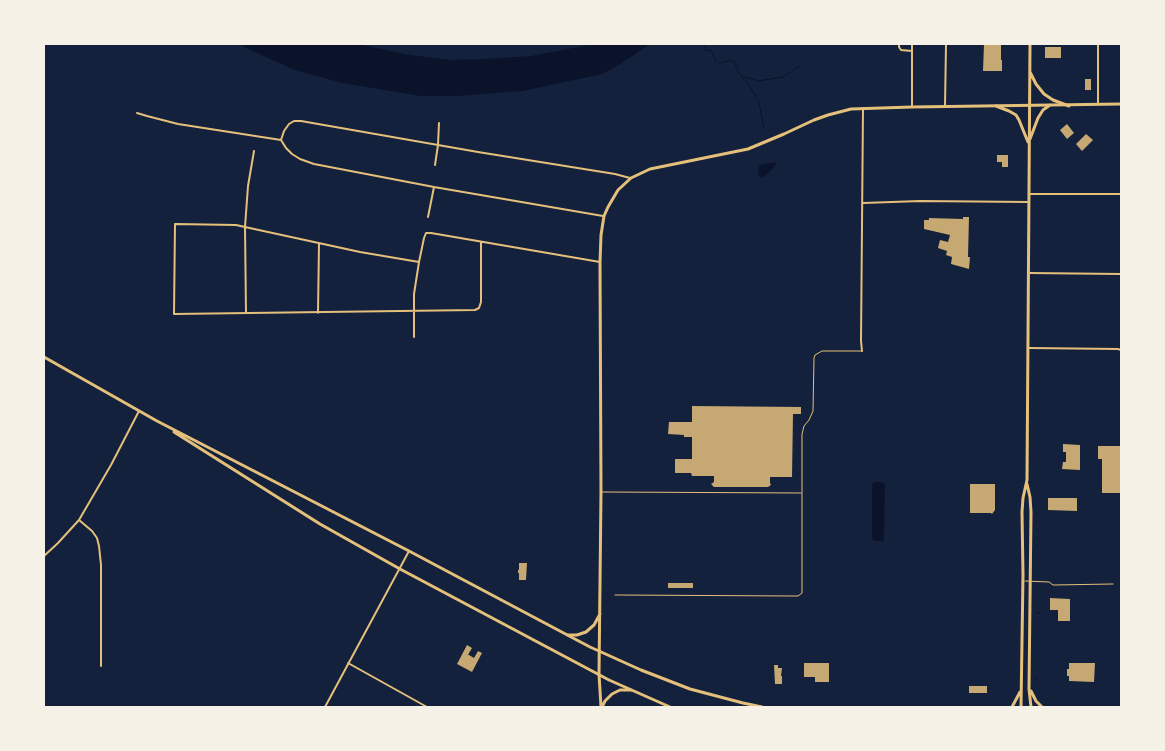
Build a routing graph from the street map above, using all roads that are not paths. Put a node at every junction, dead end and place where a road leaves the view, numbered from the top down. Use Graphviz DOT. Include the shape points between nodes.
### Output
graph roads {
  1 [pos="899,44"];
  2 [pos="912,44"];
  3 [pos="946,44"];
  4 [pos="1030,44"];
  5 [pos="1098,44"];
  6 [pos="912,51"];
  7 [pos="1030,71"];
  8 [pos="1121,104"];
  9 [pos="1098,105"];
  10 [pos="945,106"];
  11 [pos="996,106"];
  12 [pos="1029,106"];
  13 [pos="1050,106"];
  14 [pos="1069,106"];
  15 [pos="912,107"];
  16 [pos="863,108"];
  17 [pos="137,112"];
  18 [pos="439,123"];
  19 [pos="281,140"];
  20 [pos="438,145"];
  21 [pos="1029,145"];
  22 [pos="254,151"];
  23 [pos="435,165"];
  24 [pos="631,178"];
  25 [pos="434,186"];
  26 [pos="1029,194"];
  27 [pos="1121,194"];
  28 [pos="1029,202"];
  29 [pos="863,203"];
  30 [pos="604,216"];
  31 [pos="428,217"];
  32 [pos="245,227"];
  33 [pos="482,242"];
  34 [pos="319,243"];
  35 [pos="419,262"];
  36 [pos="600,262"];
  37 [pos="1028,273"];
  38 [pos="1121,274"];
  39 [pos="414,311"];
  40 [pos="246,313"];
  41 [pos="318,313"];
  42 [pos="414,337"];
  43 [pos="1121,346"];
  44 [pos="1028,348"];
  45 [pos="1118,348"];
  46 [pos="1121,350"];
  47 [pos="862,351"];
  48 [pos="44,357"];
  49 [pos="139,411"];
  50 [pos="157,421"];
  51 [pos="1026,480"];
  52 [pos="601,492"];
  53 [pos="802,493"];
  54 [pos="79,520"];
  55 [pos="409,551"];
  56 [pos="44,556"];
  57 [pos="400,569"];
  58 [pos="1022,581"];
  59 [pos="1031,581"];
  60 [pos="1113,584"];
  61 [pos="615,595"];
  62 [pos="600,613"];
  63 [pos="566,634"];
  64 [pos="600,652"];
  65 [pos="348,663"];
  66 [pos="101,666"];
  67 [pos="599,674"];
  68 [pos="1021,689"];
  69 [pos="1030,689"];
  70 [pos="632,690"];
  71 [pos="325,707"];
  72 [pos="427,707"];
  73 [pos="601,707"];
  74 [pos="670,707"];
  75 [pos="762,707"];
  76 [pos="1012,707"];
  77 [pos="1020,707"];
  78 [pos="1031,707"];
  79 [pos="1042,707"];
  1 -- 6 [label="street" via="901,50"];
  2 -- 6 [label="street"];
  3 -- 10 [label="street"];
  4 -- 7 [label="main road"];
  5 -- 9 [label="street"];
  6 -- 15 [label="street"];
  7 -- 12 [label="main road"];
  7 -- 14 [label="main road" via="1044,94"];
  8 -- 9 [label="main road"];
  9 -- 14 [label="main road"];
  10 -- 11 [label="main road"];
  10 -- 15 [label="main road"];
  11 -- 12 [label="main road"];
  11 -- 21 [label="main road" via="1016,115"];
  12 -- 13 [label="main road"];
  12 -- 21 [label="main road"];
  13 -- 14 [label="main road"];
  13 -- 21 [label="main road" via="1038,118"];
  15 -- 16 [label="main road"];
  16 -- 24 [label="main road" via="828,115 748,149 650,169"];
  16 -- 29 [label="street"];
  17 -- 19 [label="street" via="178,124"];
  18 -- 20 [label="street"];
  19 -- 20 [label="street" via="288,124 301,121"];
  19 -- 25 [label="street" via="292,154 314,164"];
  20 -- 23 [label="street"];
  20 -- 24 [label="street"];
  21 -- 26 [label="main road"];
  22 -- 32 [label="street"];
  24 -- 30 [label="main road" via="612,199"];
  25 -- 30 [label="street"];
  25 -- 31 [label="street"];
  26 -- 27 [label="street"];
  26 -- 28 [label="main road"];
  28 -- 29 [label="street"];
  28 -- 37 [label="main road"];
  29 -- 47 [label="street"];
  30 -- 36 [label="main road"];
  32 -- 34 [label="street"];
  32 -- 40 [label="street"];
  32 -- 40 [label="street" via="175,224 174,314"];
  33 -- 35 [label="street" via="426,233"];
  33 -- 36 [label="street"];
  33 -- 39 [label="street" via="479,308"];
  34 -- 35 [label="street"];
  34 -- 41 [label="street"];
  35 -- 39 [label="street"];
  36 -- 52 [label="main road"];
  37 -- 38 [label="street"];
  37 -- 44 [label="main road"];
  39 -- 41 [label="street"];
  39 -- 42 [label="street"];
  40 -- 41 [label="street"];
  43 -- 45 [label="street"];
  44 -- 45 [label="street"];
  44 -- 51 [label="main road"];
  45 -- 46 [label="street"];
  47 -- 53 [label="lane" via="822,351 815,354 812,411 802,434"];
  48 -- 49 [label="main road"];
  49 -- 50 [label="main road"];
  49 -- 54 [label="street"];
  50 -- 55 [label="main road"];
  50 -- 57 [label="main road" via="320,524"];
  51 -- 58 [label="main road" via="1022,512"];
  51 -- 59 [label="main road" via="1031,512"];
  52 -- 53 [label="lane"];
  52 -- 62 [label="main road"];
  53 -- 61 [label="lane" via="802,594"];
  54 -- 56 [label="street"];
  54 -- 66 [label="street" via="92,531 99,546"];
  55 -- 57 [label="street"];
  55 -- 63 [label="main road"];
  57 -- 65 [label="street"];
  57 -- 67 [label="main road"];
  58 -- 59 [label="lane"];
  58 -- 68 [label="main road"];
  59 -- 60 [label="lane" via="1052,582 1053,585"];
  59 -- 69 [label="main road"];
  62 -- 63 [label="main road" via="586,632"];
  62 -- 64 [label="main road"];
  63 -- 64 [label="main road"];
  64 -- 67 [label="main road"];
  64 -- 75 [label="main road" via="690,689"];
  65 -- 71 [label="street"];
  65 -- 72 [label="street"];
  67 -- 70 [label="main road"];
  67 -- 73 [label="main road"];
  68 -- 76 [label="main road"];
  68 -- 77 [label="main road"];
  69 -- 78 [label="main road"];
  69 -- 79 [label="main road"];
  70 -- 73 [label="main road" via="612,694"];
  70 -- 74 [label="main road"];
}
